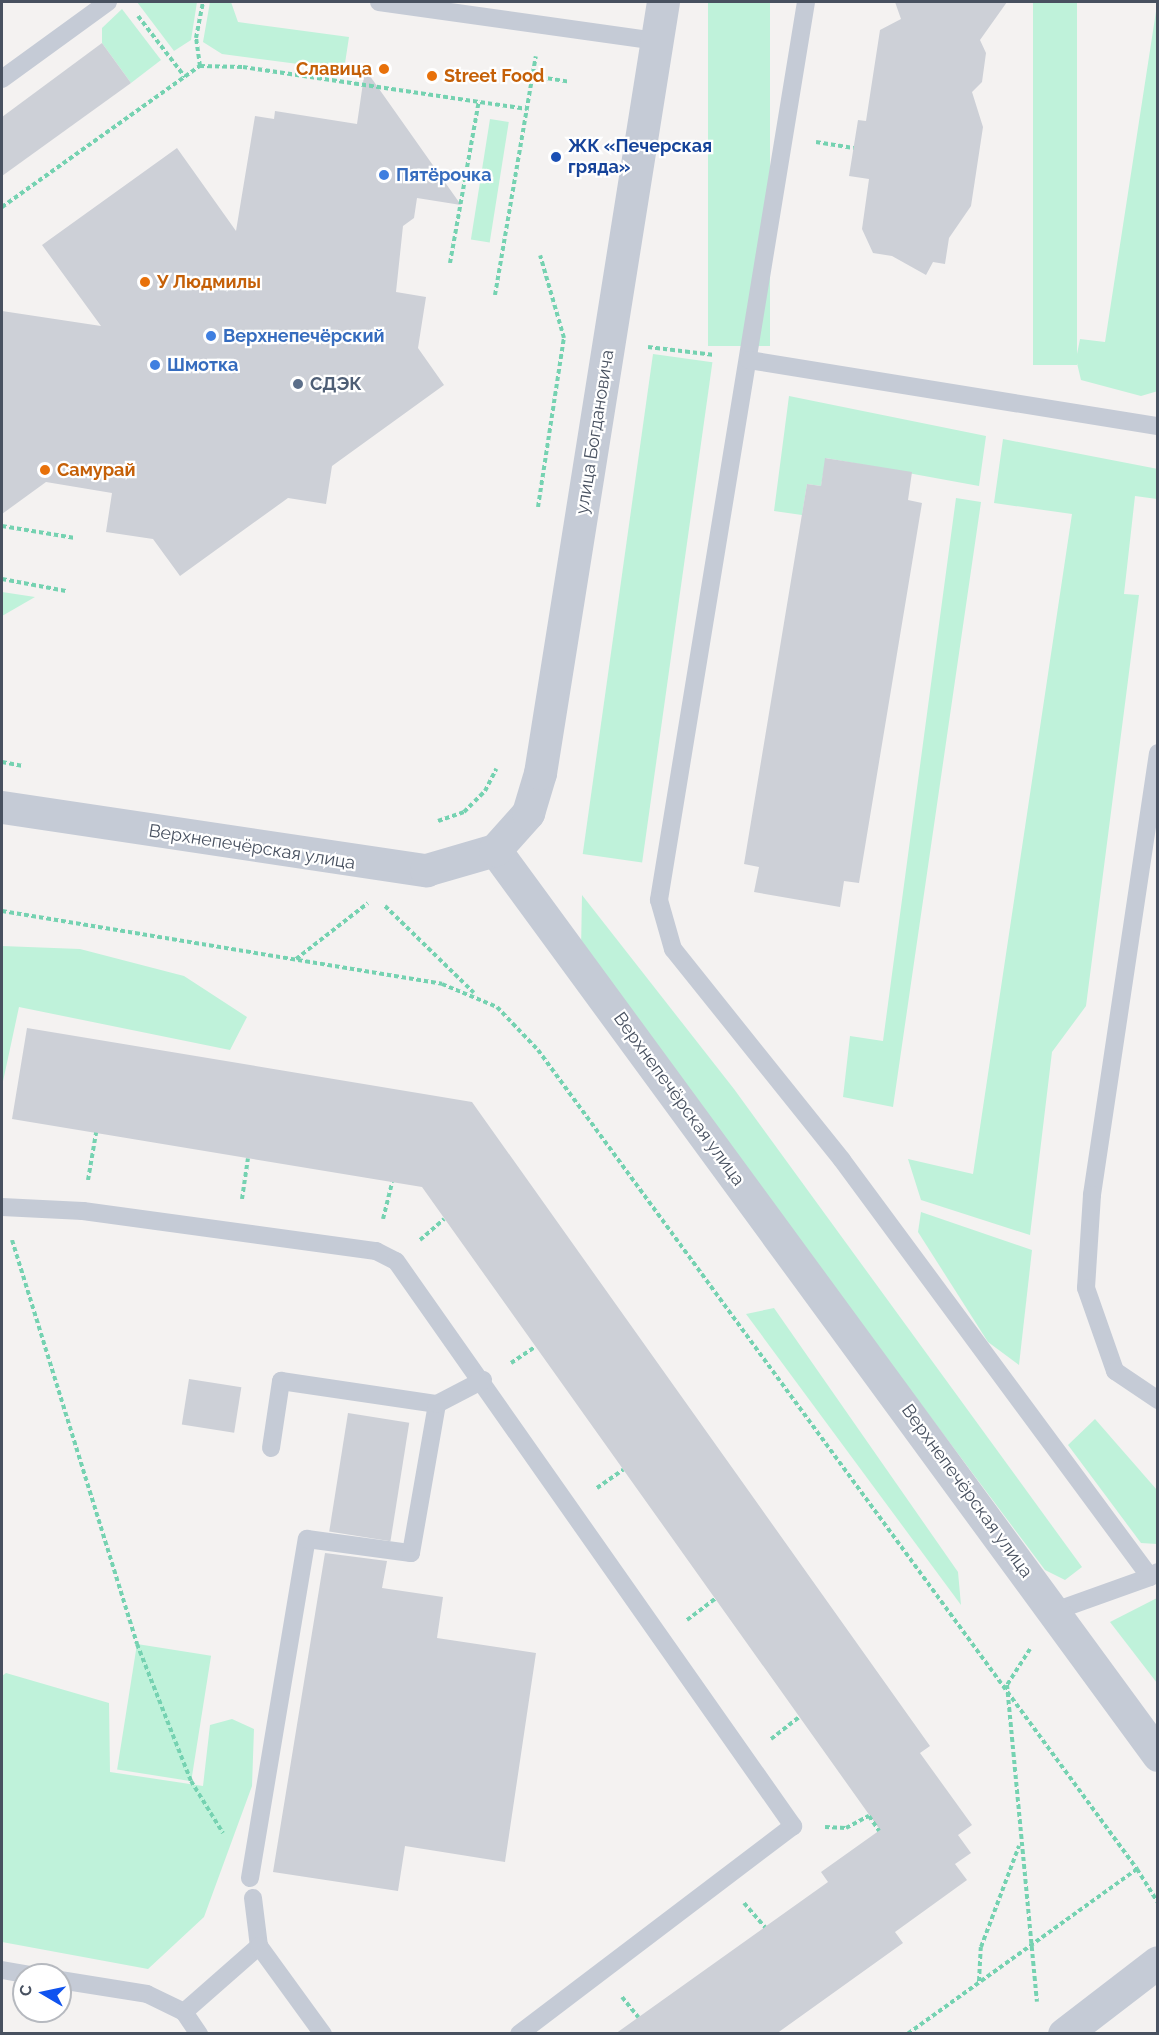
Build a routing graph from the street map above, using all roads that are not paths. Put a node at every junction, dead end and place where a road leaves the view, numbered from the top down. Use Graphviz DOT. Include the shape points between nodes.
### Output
graph roads {
  1 [pos="108,2"];
  2 [pos="379,2"];
  3 [pos="663,2"];
  4 [pos="806,2"];
  5 [pos="657,41"];
  6 [pos="2,79"];
  7 [pos="749,360"];
  8 [pos="1158,426"];
  9 [pos="1158,753"];
  10 [pos="2,807"];
  11 [pos="495,850"];
  12 [pos="2,1207"];
  13 [pos="483,1380"];
  14 [pos="1158,1400"];
  15 [pos="437,1404"];
  16 [pos="271,1448"];
  17 [pos="1154,1575"];
  18 [pos="1055,1611"];
  19 [pos="1158,1755"];
  20 [pos="250,1878"];
  21 [pos="252,1898"];
  22 [pos="259,1946"];
  23 [pos="1155,1967"];
  24 [pos="72,1982"];
  25 [pos="184,2012"];
  26 [pos="200,2034"];
  27 [pos="322,2034"];
  28 [pos="519,2034"];
  29 [pos="1064,2034"];
  1 -- 6 [label="lane"];
  2 -- 5 [label="lane"];
  3 -- 5 [label="street, улица Богдановича"];
  4 -- 7 [label="lane" via="788,137"];
  5 -- 11 [label="street, улица Богдановича" via="540,773 528,813"];
  7 -- 8 [label="lane"];
  7 -- 17 [label="lane" via="659,900 673,949 842,1161"];
  9 -- 14 [label="lane" via="1092,1195 1086,1288 1115,1371"];
  10 -- 11 [label="street, Верхнепечёрская улица" via="393,868 426,870"];
  11 -- 18 [label="street, Верхнепечёрская улица"];
  12 -- 13 [label="lane" via="83,1211 376,1251 396,1261"];
  13 -- 15 [label="lane"];
  13 -- 28 [label="lane" via="793,1826"];
  15 -- 16 [label="lane" via="281,1381"];
  15 -- 20 [label="lane" via="411,1553 307,1539"];
  17 -- 18 [label="lane"];
  18 -- 19 [label="street, Верхнепечёрская улица"];
  21 -- 22 [label="lane"];
  22 -- 25 [label="lane"];
  22 -- 27 [label="lane"];
  23 -- 29 [label="street"];
  24 -- 25 [label="lane" via="147,1994"];
  25 -- 26 [label="lane"];
}
